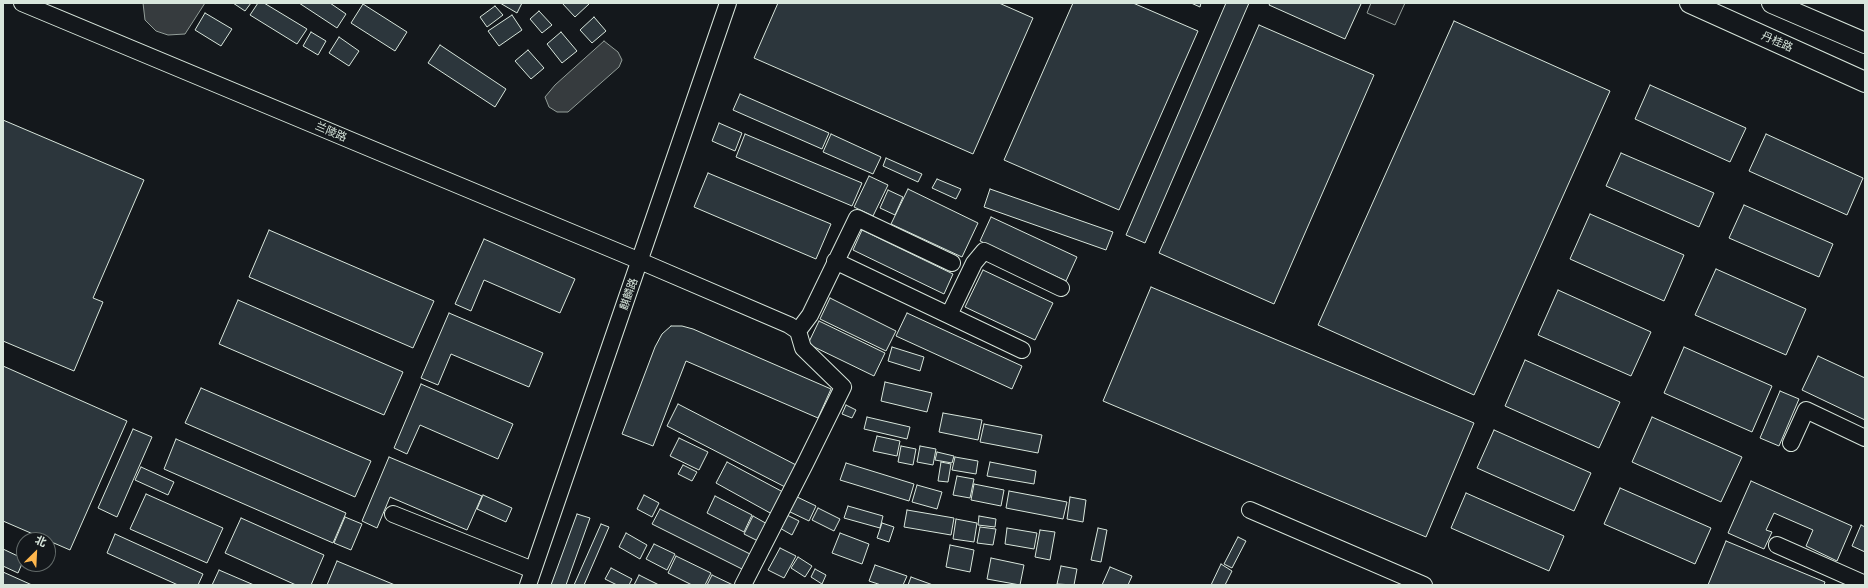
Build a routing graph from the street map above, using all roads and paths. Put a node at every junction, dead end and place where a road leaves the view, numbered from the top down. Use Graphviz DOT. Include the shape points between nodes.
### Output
graph roads {
  1 [pos="22,3"];
  2 [pos="728,3"];
  3 [pos="1690,3"];
  4 [pos="1772,3"];
  5 [pos="1865,43"];
  6 [pos="1865,82"];
  7 [pos="640,262"];
  8 [pos="836,262"];
  9 [pos="952,263"];
  10 [pos="1061,288"];
  11 [pos="949,315"];
  12 [pos="798,331"];
  13 [pos="1022,350"];
  14 [pos="1865,438"];
  15 [pos="1791,443"];
  16 [pos="1250,510"];
  17 [pos="393,514"];
  18 [pos="1777,545"];
  19 [pos="533,570"];
  20 [pos="1865,584"];
  21 [pos="528,585"];
  22 [pos="743,585"];
  23 [pos="1424,585"];
  1 -- 7 [label="street, 兰陵路"];
  2 -- 7 [label="street, 麒麟路"];
  3 -- 6 [label="main road, 丹桂路"];
  4 -- 5 [label="main road"];
  7 -- 12 [label="street, 兰陵路"];
  7 -- 19 [label="street, 麒麟路"];
  8 -- 9 [label="street" via="857,218"];
  8 -- 11 [label="street"];
  8 -- 12 [label="street" via="810,315"];
  10 -- 11 [label="street" via="984,251 974,262"];
  11 -- 13 [label="street"];
  12 -- 22 [label="street" via="803,348 843,387"];
  14 -- 15 [label="street" via="1806,410"];
  16 -- 23 [label="street"];
  17 -- 19 [label="street"];
  18 -- 20 [label="street"];
  19 -- 21 [label="street, 麒麟路"];
}
